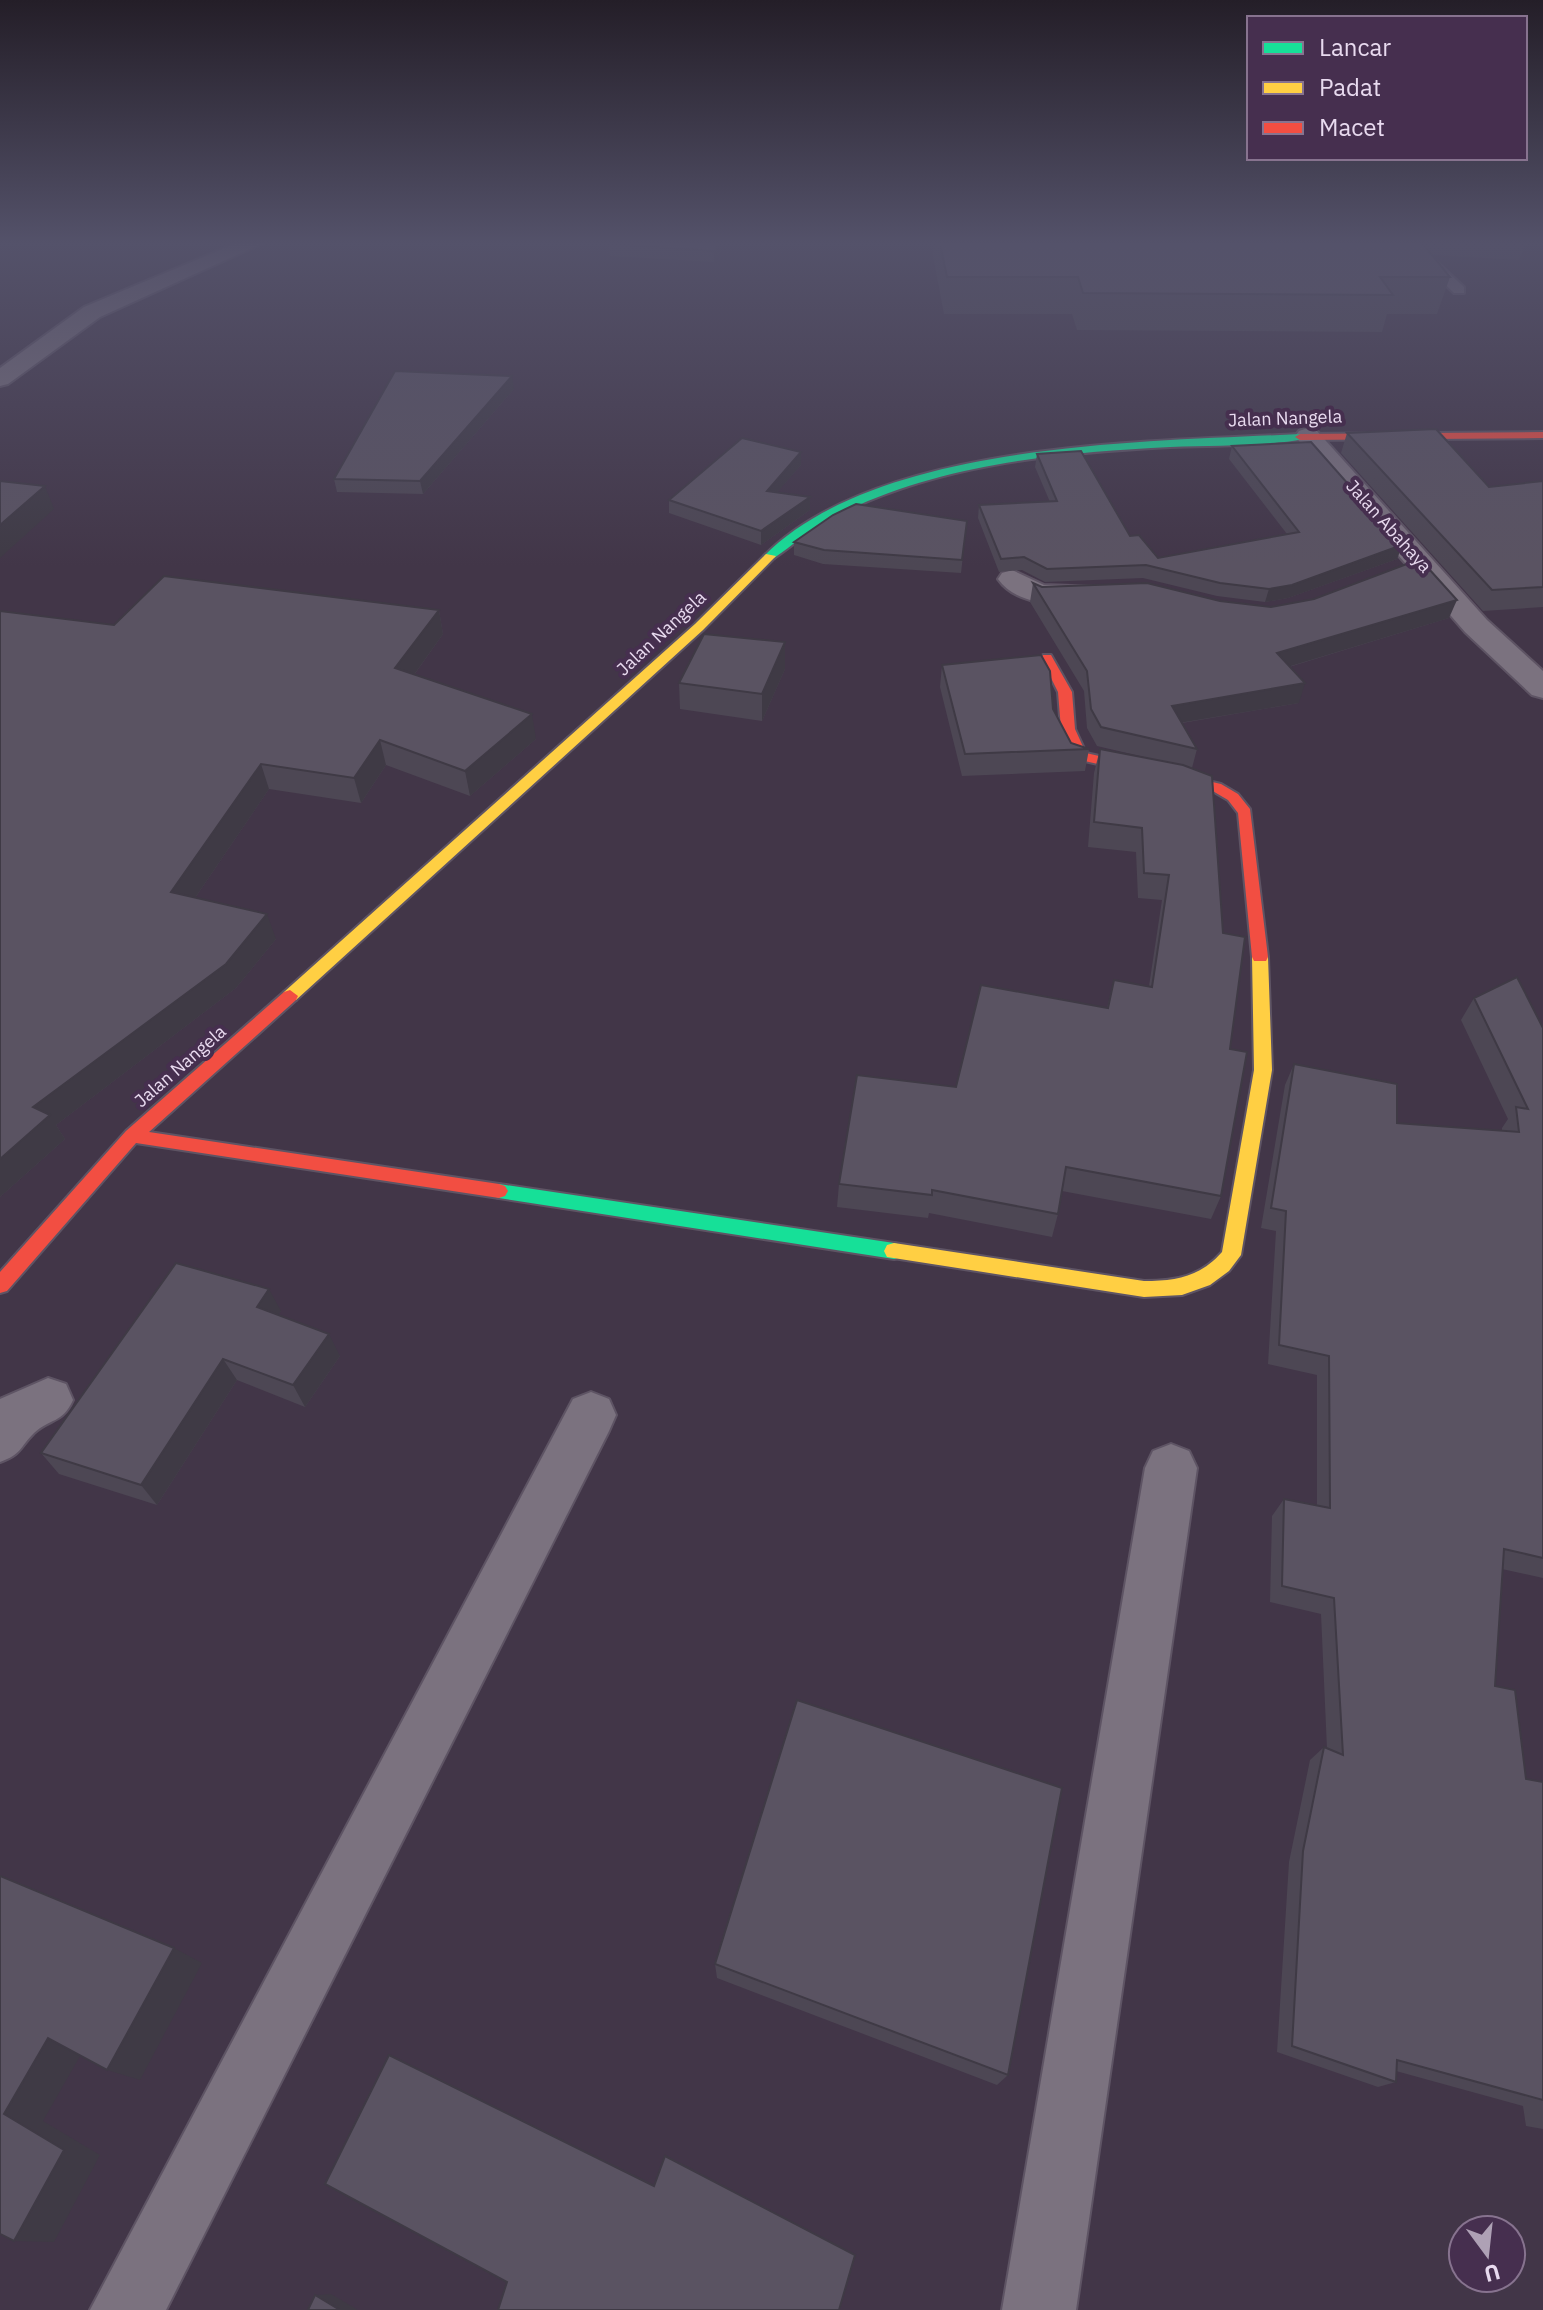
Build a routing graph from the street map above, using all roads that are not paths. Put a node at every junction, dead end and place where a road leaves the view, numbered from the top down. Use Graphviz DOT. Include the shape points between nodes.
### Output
graph roads {
  1 [pos="39,351"];
  2 [pos="0,379"];
  3 [pos="1543,435"];
  4 [pos="1308,436"];
  5 [pos="1423,563"];
  6 [pos="1391,571"];
  7 [pos="1012,579"];
  8 [pos="1116,590"];
  9 [pos="1536,645"];
  10 [pos="1503,652"];
  11 [pos="1047,658"];
  12 [pos="1543,688"];
  13 [pos="132,1136"];
  14 [pos="0,1285"];
  15 [pos="48,1400"];
  16 [pos="591,1415"];
  17 [pos="0,1439"];
  18 [pos="1171,1468"];
  19 [pos="127,2310"];
  20 [pos="1039,2310"];
  1 -- 2 [label="street"];
  3 -- 4 [label="main road, Jalan Nangela"];
  4 -- 5 [label="street, Jalan Abahaya"];
  4 -- 13 [label="main road, Jalan Nangela" via="1017,457 892,488 821,519 773,553 446,858"];
  5 -- 6 [label="street"];
  5 -- 10 [label="street, Jalan Abahaya"];
  7 -- 8 [label="street" via="1051,596"];
  9 -- 10 [label="street"];
  10 -- 12 [label="street, Jalan Abahaya"];
  11 -- 13 [label="main road" via="1065,692 1068,729 1081,756 1218,786 1240,801 1245,812 1260,937 1263,1070 1231,1255 1215,1277 1171,1290 1144,1289"];
  13 -- 14 [label="main road, Jalan Nangela"];
  15 -- 17 [label="street" via="17,1416"];
  16 -- 19 [label="street"];
  18 -- 20 [label="street"];
}
